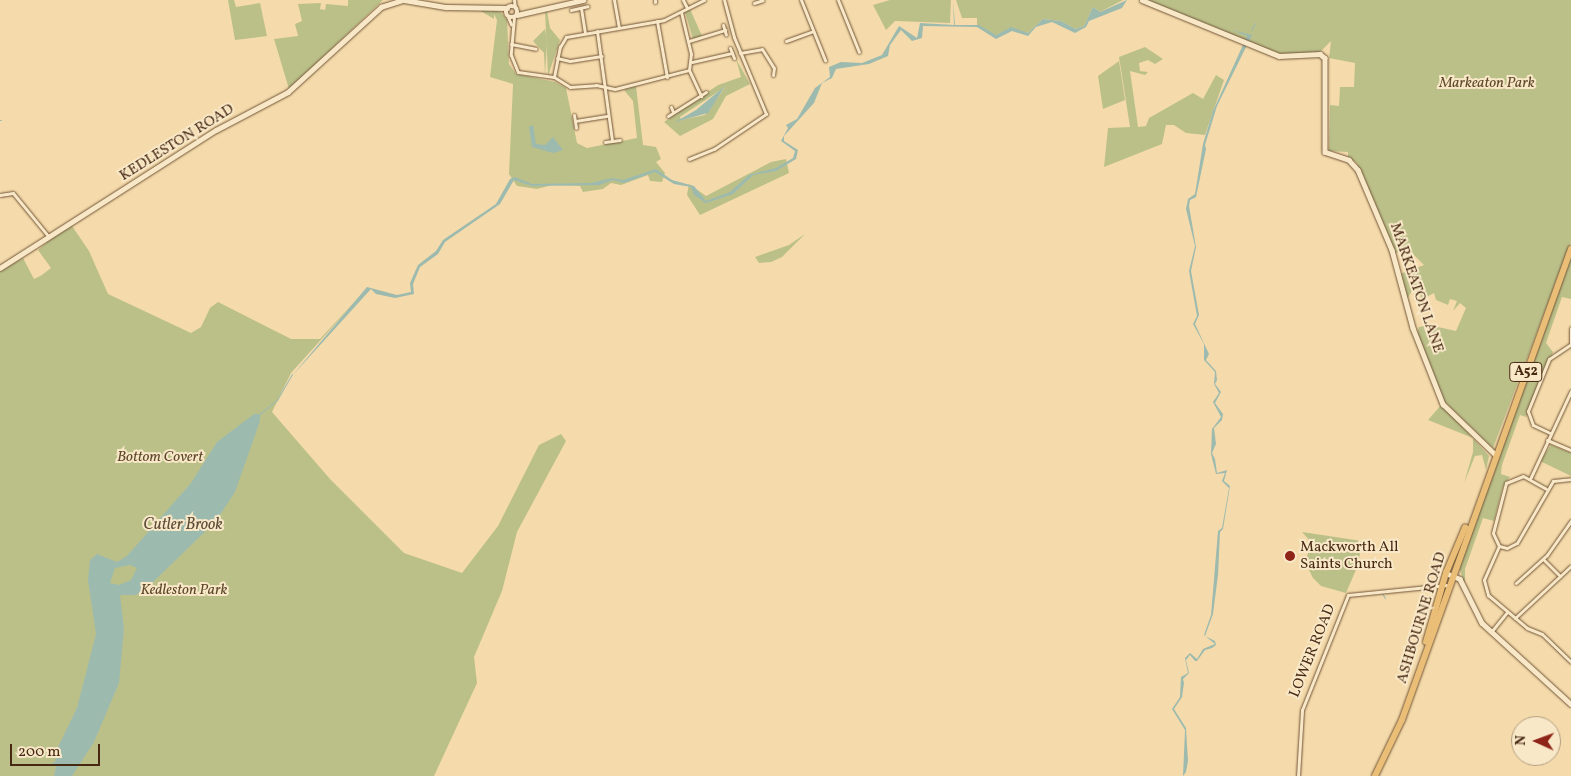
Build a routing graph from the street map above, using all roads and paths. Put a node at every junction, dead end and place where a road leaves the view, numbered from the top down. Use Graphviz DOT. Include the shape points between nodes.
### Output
graph roads {
  1 [pos="403,0"];
  2 [pos="513,0"];
  3 [pos="584,0"];
  4 [pos="614,0"];
  5 [pos="683,0"];
  6 [pos="704,0"];
  7 [pos="724,0"];
  8 [pos="763,0"];
  9 [pos="801,0"];
  10 [pos="838,0"];
  11 [pos="1142,0"];
  12 [pos="387,1"];
  13 [pos="754,3"];
  14 [pos="588,6"];
  15 [pos="581,8"];
  16 [pos="687,8"];
  17 [pos="571,10"];
  18 [pos="512,12"];
  19 [pos="681,12"];
  20 [pos="657,21"];
  21 [pos="723,25"];
  22 [pos="619,27"];
  23 [pos="725,30"];
  24 [pos="597,31"];
  25 [pos="813,31"];
  26 [pos="585,33"];
  27 [pos="726,35"];
  28 [pos="689,41"];
  29 [pos="786,41"];
  30 [pos="511,44"];
  31 [pos="730,48"];
  32 [pos="536,49"];
  33 [pos="859,52"];
  34 [pos="732,53"];
  35 [pos="740,53"];
  36 [pos="602,56"];
  37 [pos="557,58"];
  38 [pos="734,58"];
  39 [pos="825,60"];
  40 [pos="692,62"];
  41 [pos="689,70"];
  42 [pos="776,73"];
  43 [pos="554,77"];
  44 [pos="667,77"];
  45 [pos="604,87"];
  46 [pos="706,92"];
  47 [pos="701,96"];
  48 [pos="671,108"];
  49 [pos="673,112"];
  50 [pos="574,115"];
  51 [pos="607,116"];
  52 [pos="668,116"];
  53 [pos="575,121"];
  54 [pos="576,128"];
  55 [pos="620,140"];
  56 [pos="612,141"];
  57 [pos="604,142"];
  58 [pos="689,159"];
  59 [pos="0,195"];
  60 [pos="49,236"];
  61 [pos="1571,249"];
  62 [pos="0,268"];
  63 [pos="1571,328"];
  64 [pos="1571,344"];
  65 [pos="1571,391"];
  66 [pos="1550,433"];
  67 [pos="1547,440"];
  68 [pos="1571,450"];
  69 [pos="1496,454"];
  70 [pos="1530,479"];
  71 [pos="1571,479"];
  72 [pos="1546,489"];
  73 [pos="1571,521"];
  74 [pos="1499,546"];
  75 [pos="1543,559"];
  76 [pos="1571,566"];
  77 [pos="1449,574"];
  78 [pos="1560,576"];
  79 [pos="1516,583"];
  80 [pos="1445,586"];
  81 [pos="1507,612"];
  82 [pos="1515,618"];
  83 [pos="1491,632"];
  84 [pos="1571,662"];
  85 [pos="1571,704"];
  86 [pos="1298,776"];
  87 [pos="1375,776"];
  1 -- 12 [label="street, KEDLESTON ROAD"];
  1 -- 18 [label="street, KEDLESTON ROAD"];
  2 -- 18 [label="street"];
  3 -- 18 [label="street, KEDLESTON ROAD"];
  4 -- 22 [label="street"];
  5 -- 16 [label="street"];
  6 -- 16 [label="street"];
  7 -- 35 [label="street"];
  8 -- 13 [label="street"];
  9 -- 25 [label="street"];
  10 -- 33 [label="street"];
  11 -- 69 [label="street, MARKEATON LANE" via="1174,16 1251,42 1279,56 1320,54 1327,60 1325,152 1349,160 1358,170 1392,250 1413,328 1443,404"];
  12 -- 60 [label="street, KEDLESTON ROAD" via="288,92 216,130"];
  14 -- 15 [label="street"];
  15 -- 17 [label="street"];
  15 -- 26 [label="street"];
  16 -- 19 [label="street"];
  18 -- 30 [label="street"];
  19 -- 20 [label="street"];
  19 -- 28 [label="street"];
  20 -- 22 [label="street"];
  20 -- 44 [label="street"];
  21 -- 23 [label="street"];
  22 -- 24 [label="street"];
  23 -- 27 [label="street"];
  23 -- 28 [label="street"];
  24 -- 26 [label="street"];
  24 -- 36 [label="street"];
  25 -- 29 [label="street"];
  25 -- 39 [label="street"];
  26 -- 37 [label="street" via="564,40"];
  28 -- 40 [label="street"];
  30 -- 32 [label="street" via="531,43"];
  30 -- 43 [label="street" via="512,60 518,72"];
  31 -- 34 [label="street"];
  34 -- 38 [label="street"];
  34 -- 40 [label="street"];
  35 -- 42 [label="street" via="762,49"];
  35 -- 58 [label="street" via="766,112 714,149"];
  36 -- 37 [label="street" via="570,61"];
  36 -- 45 [label="street"];
  37 -- 43 [label="street"];
  40 -- 41 [label="street"];
  41 -- 44 [label="street"];
  41 -- 47 [label="street"];
  43 -- 45 [label="street" via="570,87"];
  44 -- 45 [label="street" via="620,89"];
  45 -- 51 [label="street"];
  46 -- 47 [label="street"];
  47 -- 49 [label="street"];
  48 -- 49 [label="street"];
  49 -- 52 [label="street"];
  50 -- 53 [label="street"];
  51 -- 53 [label="street"];
  51 -- 56 [label="street"];
  53 -- 54 [label="street"];
  55 -- 56 [label="street"];
  56 -- 57 [label="street"];
  59 -- 60 [label="street" via="13,193"];
  60 -- 62 [label="street, KEDLESTON ROAD"];
  61 -- 69 [label="highway, ASHBOURNE ROAD / A52"];
  63 -- 64 [label="street"];
  64 -- 66 [label="street" via="1549,359 1529,410 1532,424"];
  65 -- 66 [label="street"];
  66 -- 67 [label="street"];
  67 -- 68 [label="street"];
  67 -- 70 [label="street"];
  69 -- 77 [label="highway, ASHBOURNE ROAD / A52"];
  70 -- 72 [label="street"];
  70 -- 74 [label="street" via="1516,476 1506,483 1493,533"];
  71 -- 72 [label="street" via="1557,479"];
  72 -- 74 [label="street" via="1517,543 1507,548"];
  73 -- 75 [label="street"];
  74 -- 81 [label="street" via="1484,588"];
  75 -- 78 [label="street"];
  75 -- 79 [label="street"];
  76 -- 78 [label="street"];
  77 -- 80 [label="highway, ASHBOURNE ROAD / A52"];
  77 -- 83 [label="street" via="1460,579 1479,619"];
  78 -- 82 [label="street"];
  80 -- 86 [label="street, LOWER ROAD" via="1348,595 1302,710"];
  80 -- 87 [label="highway, ASHBOURNE ROAD / A52" via="1411,694"];
  81 -- 82 [label="street"];
  81 -- 83 [label="street"];
  82 -- 84 [label="street" via="1542,634"];
  83 -- 85 [label="street"];
}
